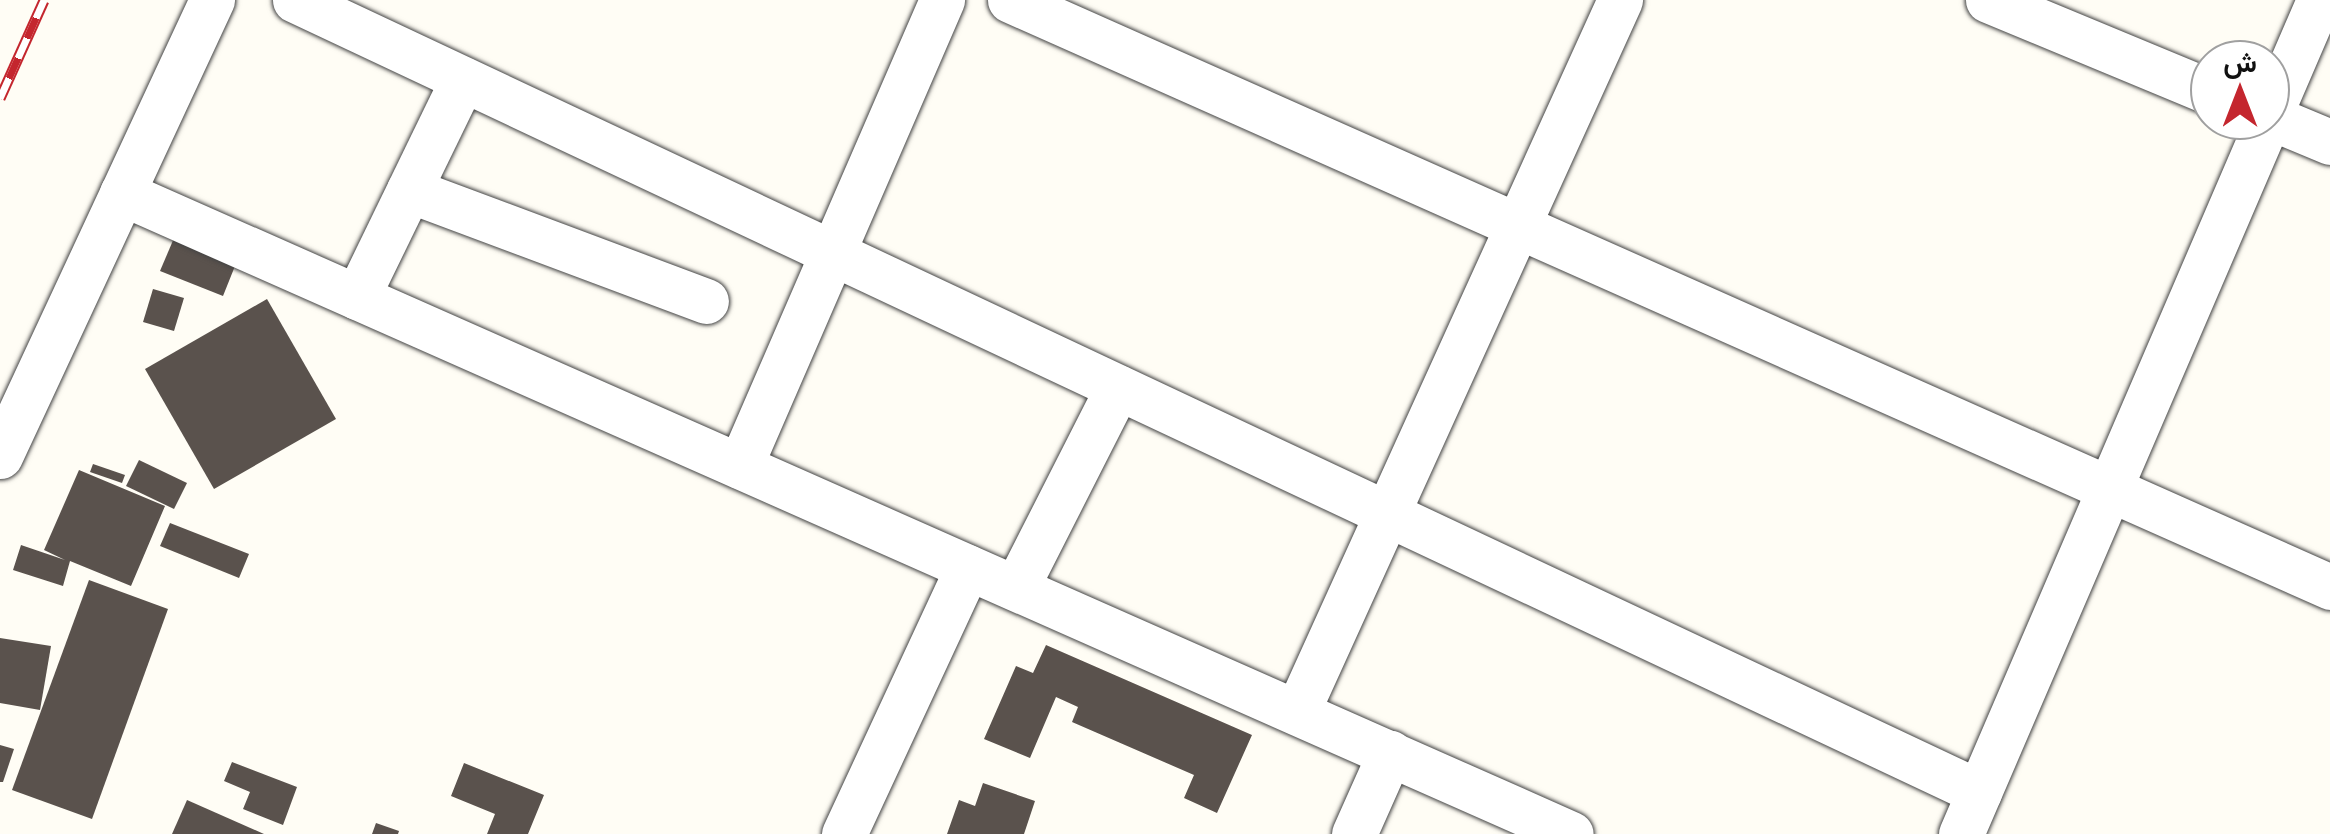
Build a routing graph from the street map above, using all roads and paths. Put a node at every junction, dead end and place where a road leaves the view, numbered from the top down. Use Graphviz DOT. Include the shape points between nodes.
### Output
graph roads {
  1 [pos="212,0"];
  2 [pos="295,0"];
  3 [pos="942,0"];
  4 [pos="1010,0"];
  5 [pos="1620,0"];
  6 [pos="1988,0"];
  7 [pos="2319,0"];
  8 [pos="2290,68"];
  9 [pos="462,79"];
  10 [pos="2190,84"];
  11 [pos="2290,126"];
  12 [pos="2259,140"];
  13 [pos="2330,142"];
  14 [pos="409,190"];
  15 [pos="122,194"];
  16 [pos="1518,226"];
  17 [pos="833,253"];
  18 [pos="357,297"];
  19 [pos="706,301"];
  20 [pos="1118,386"];
  21 [pos="0,456"];
  22 [pos="740,466"];
  23 [pos="2109,489"];
  24 [pos="1386,513"];
  25 [pos="968,567"];
  26 [pos="2330,587"];
  27 [pos="1016,588"];
  28 [pos="1297,712"];
  29 [pos="1390,753"];
  30 [pos="1979,792"];
  31 [pos="844,834"];
  32 [pos="1354,834"];
  33 [pos="1571,834"];
  34 [pos="1961,834"];
  1 -- 15 [label="street"];
  2 -- 9 [label="street"];
  3 -- 17 [label="street"];
  4 -- 16 [label="street"];
  5 -- 16 [label="street"];
  6 -- 10 [label="street"];
  7 -- 8 [label="street"];
  9 -- 14 [label="street"];
  9 -- 17 [label="street"];
  11 -- 13 [label="street"];
  12 -- 23 [label="street"];
  14 -- 18 [label="street"];
  14 -- 19 [label="street"];
  15 -- 18 [label="street"];
  15 -- 21 [label="street"];
  16 -- 23 [label="street"];
  16 -- 24 [label="street"];
  17 -- 20 [label="street"];
  17 -- 22 [label="street"];
  18 -- 22 [label="street"];
  20 -- 24 [label="street"];
  20 -- 27 [label="street"];
  22 -- 25 [label="street"];
  23 -- 26 [label="street"];
  23 -- 30 [label="street"];
  24 -- 28 [label="street"];
  24 -- 30 [label="street"];
  25 -- 27 [label="street"];
  25 -- 31 [label="street"];
  27 -- 28 [label="street"];
  28 -- 29 [label="street"];
  29 -- 32 [label="street"];
  29 -- 33 [label="street"];
  30 -- 34 [label="street"];
}
